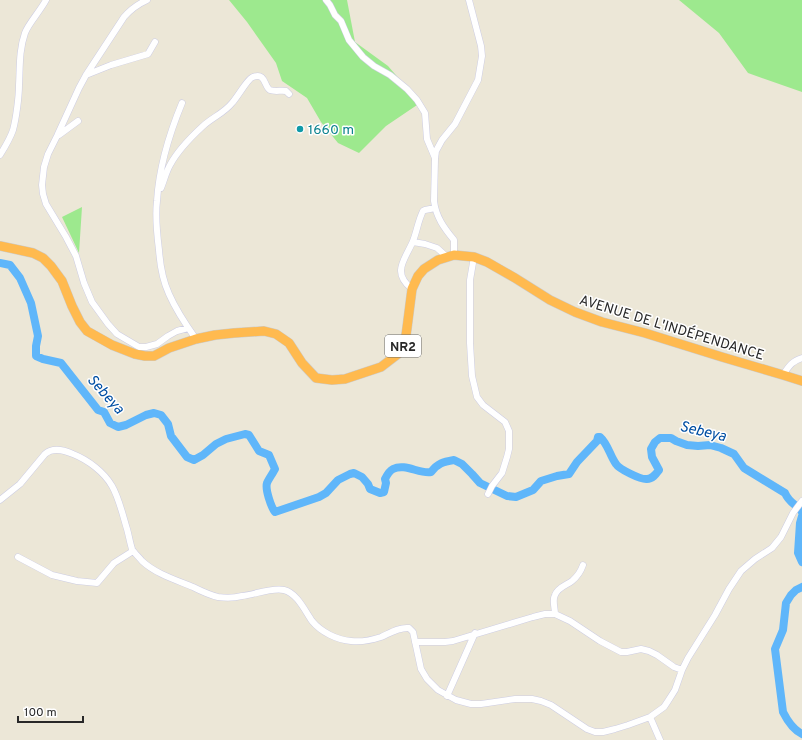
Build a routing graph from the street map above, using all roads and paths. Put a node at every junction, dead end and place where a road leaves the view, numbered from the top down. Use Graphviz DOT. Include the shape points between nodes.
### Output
graph roads {
  1 [pos="46,0"];
  2 [pos="147,0"];
  3 [pos="326,0"];
  4 [pos="469,0"];
  5 [pos="155,42"];
  6 [pos="86,75"];
  7 [pos="289,94"];
  8 [pos="182,103"];
  9 [pos="78,121"];
  10 [pos="57,136"];
  11 [pos="0,155"];
  12 [pos="435,159"];
  13 [pos="156,201"];
  14 [pos="435,208"];
  15 [pos="412,242"];
  16 [pos="0,246"];
  17 [pos="450,256"];
  18 [pos="474,257"];
  19 [pos="412,289"];
  20 [pos="188,328"];
  21 [pos="196,338"];
  22 [pos="802,358"];
  23 [pos="783,375"];
  24 [pos="802,381"];
  25 [pos="490,490"];
  26 [pos="0,500"];
  27 [pos="800,503"];
  28 [pos="133,551"];
  29 [pos="18,557"];
  30 [pos="583,565"];
  31 [pos="555,614"];
  32 [pos="476,633"];
  33 [pos="415,642"];
  34 [pos="682,670"];
  35 [pos="447,696"];
  36 [pos="650,717"];
  37 [pos="660,740"];
  1 -- 11 [label="street" via="25,32 19,61 15,120"];
  2 -- 6 [label="street" via="131,9 124,17"];
  3 -- 12 [label="street" via="363,57 407,89 426,113 427,139"];
  4 -- 12 [label="street" via="481,46 478,80 455,124 439,144"];
  5 -- 6 [label="street" via="148,54"];
  6 -- 10 [label="street"];
  7 -- 13 [label="street" via="282,90 271,90 258,76 249,80 232,104 188,141 169,166"];
  8 -- 13 [label="street" via="168,144"];
  9 -- 10 [label="street"];
  10 -- 20 [label="street" via="44,167 42,185 46,204 76,256 92,302 117,334 139,346 157,344 177,331"];
  12 -- 14 [label="street"];
  13 -- 20 [label="street" via="160,260 168,293"];
  14 -- 15 [label="street" via="423,211"];
  14 -- 17 [label="street" via="442,225 454,240"];
  15 -- 17 [label="street" via="436,248"];
  15 -- 19 [label="street" via="400,272 406,284"];
  16 -- 21 [label="highway, NR2" via="33,253 43,258 62,281 80,322 87,331 112,345 135,354 154,356"];
  17 -- 18 [label="highway, AVENUE DE L'INDÉPENDANCE"];
  17 -- 19 [label="highway, NR2" via="424,269"];
  18 -- 23 [label="highway, AVENUE DE L'INDÉPENDANCE" via="575,312"];
  18 -- 25 [label="street" via="470,280 472,376 477,397 505,422 508,431 507,457 502,473"];
  19 -- 21 [label="highway, NR2" via="405,342 398,354 381,367 345,379 316,378 289,343 276,334 255,331"];
  20 -- 21 [label="street"];
  22 -- 23 [label="street" via="794,360"];
  23 -- 24 [label="highway, AVENUE DE L'INDÉPENDANCE"];
  26 -- 28 [label="street" via="20,484 48,452 66,451 82,457 112,486"];
  27 -- 34 [label="street" via="772,548 741,571"];
  28 -- 29 [label="street" via="114,563 97,583 52,574"];
  28 -- 33 [label="street" via="148,566 217,597 230,598 284,590 298,601 319,629 340,639 353,642 367,640 409,628 413,632"];
  30 -- 31 [label="street" via="580,573 554,595"];
  31 -- 32 [label="street" via="545,614"];
  31 -- 34 [label="street" via="621,652 641,649 649,651"];
  32 -- 33 [label="street" via="453,641"];
  32 -- 35 [label="street"];
  33 -- 35 [label="street" via="421,669 427,679"];
  34 -- 36 [label="street" via="675,690 664,707"];
  35 -- 36 [label="street" via="471,704 515,699 541,700 595,732 615,730"];
  36 -- 37 [label="street"];
}
